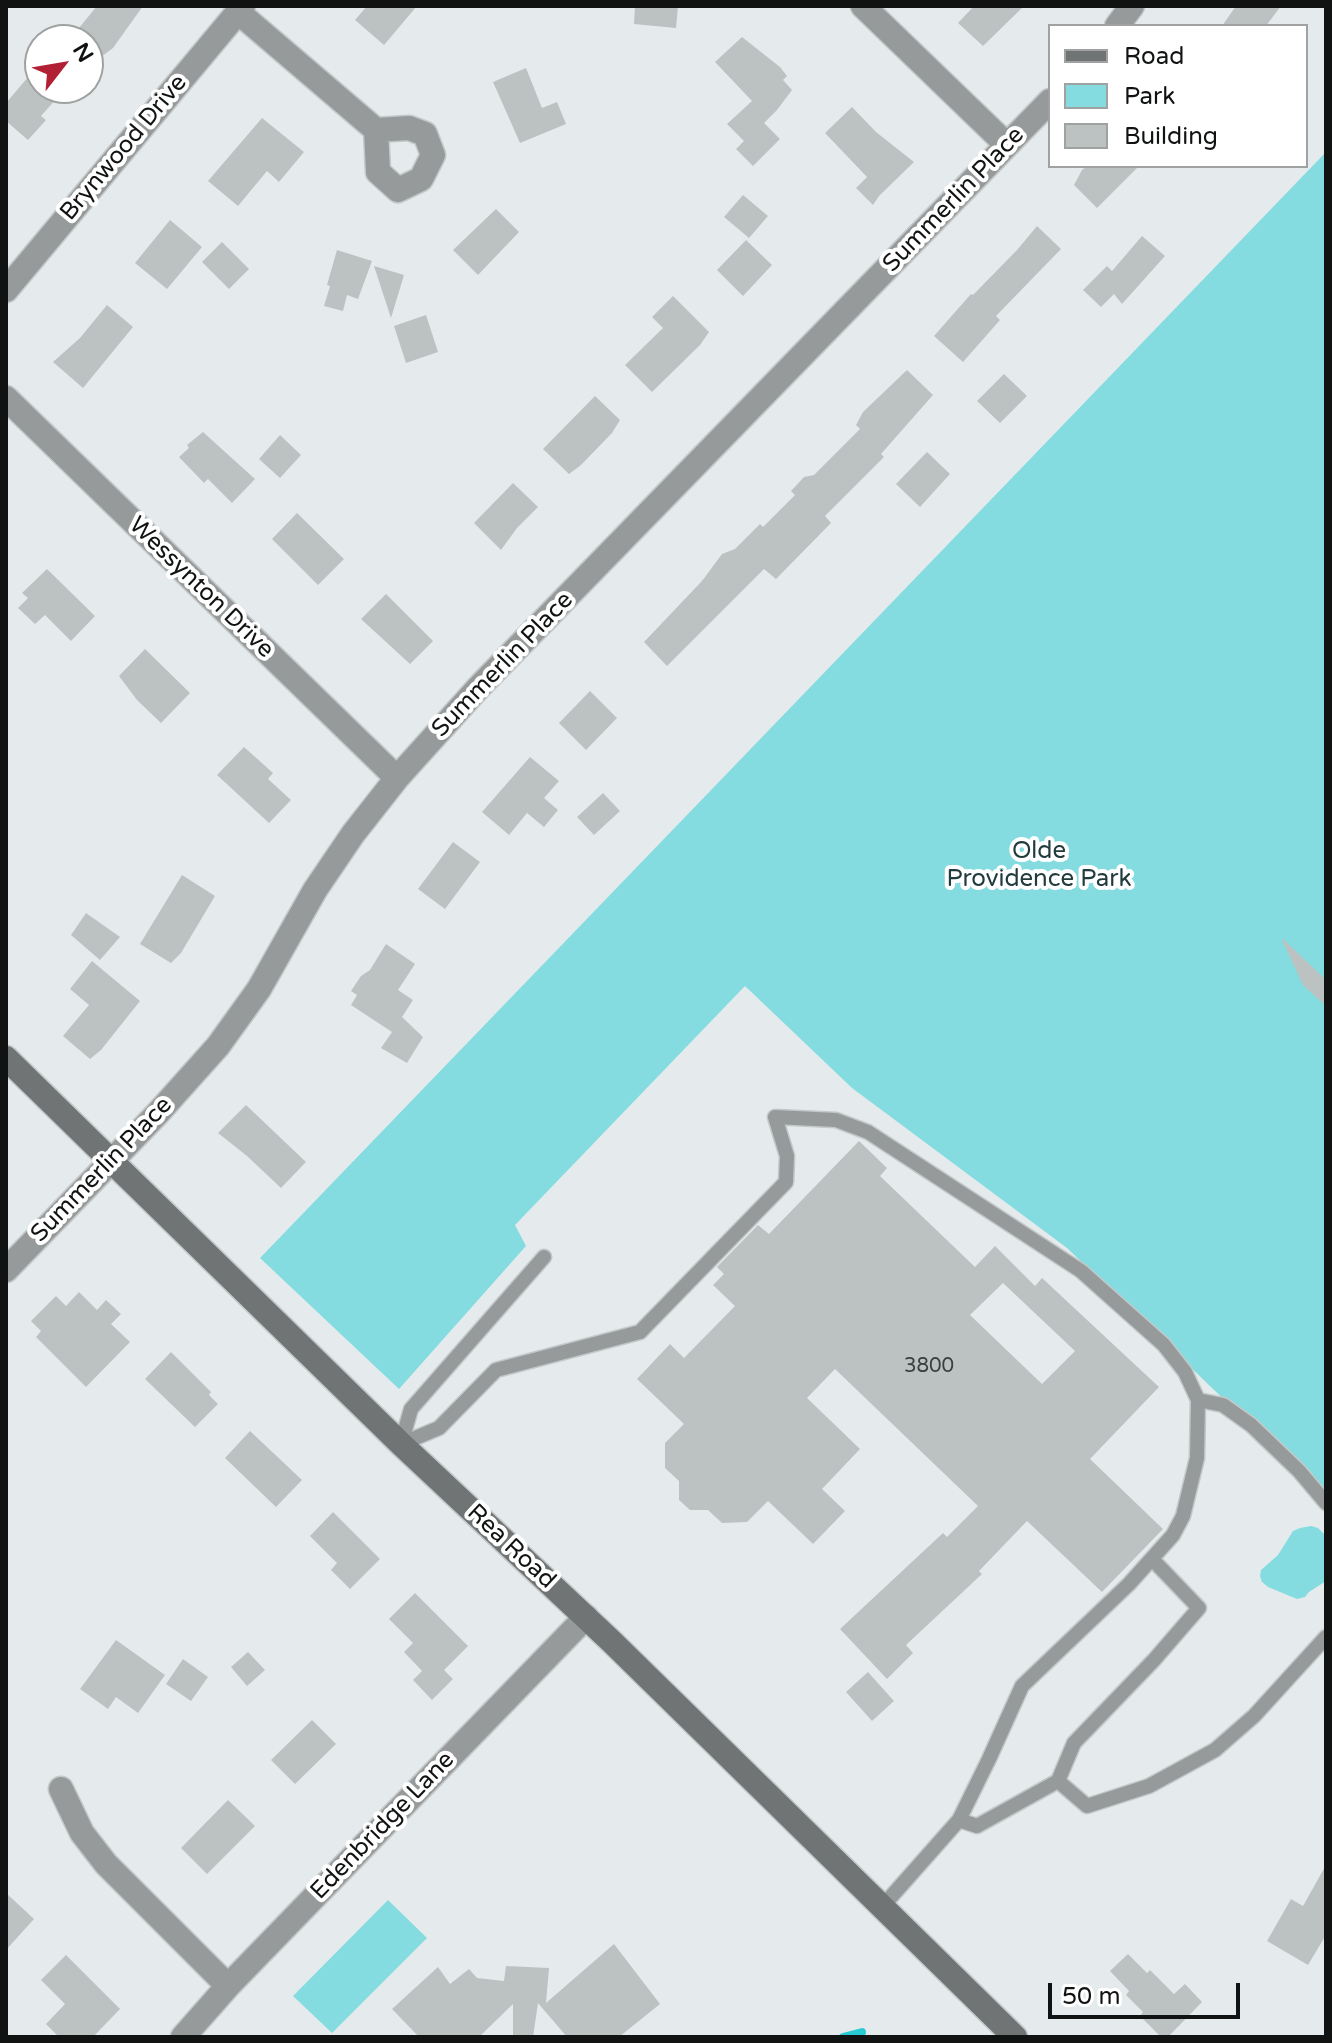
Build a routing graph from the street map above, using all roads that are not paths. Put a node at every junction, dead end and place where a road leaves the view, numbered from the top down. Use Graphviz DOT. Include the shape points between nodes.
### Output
graph roads {
  1 [pos="863,6"];
  2 [pos="1132,6"];
  3 [pos="240,9"];
  4 [pos="1118,24"];
  5 [pos="1048,103"];
  6 [pos="376,130"];
  7 [pos="1007,145"];
  8 [pos="6,290"];
  9 [pos="6,398"];
  10 [pos="397,778"];
  11 [pos="6,1058"];
  12 [pos="110,1162"];
  13 [pos="544,1257"];
  14 [pos="6,1270"];
  15 [pos="1198,1400"];
  16 [pos="401,1444"];
  17 [pos="1326,1503"];
  18 [pos="1152,1559"];
  19 [pos="586,1617"];
  20 [pos="1326,1637"];
  21 [pos="1058,1781"];
  22 [pos="61,1789"];
  23 [pos="959,1820"];
  24 [pos="882,1907"];
  25 [pos="228,1986"];
  26 [pos="183,2037"];
  27 [pos="1015,2037"];
  1 -- 7 [label="street"];
  2 -- 4 [label="street"];
  3 -- 6 [label="street"];
  3 -- 8 [label="street, Brynwood Drive"];
  5 -- 7 [label="street, Summerlin Place"];
  7 -- 10 [label="street, Summerlin Place" via="479,687"];
  9 -- 10 [label="street, Wessynton Drive"];
  10 -- 12 [label="street, Summerlin Place" via="315,890 259,989 218,1046"];
  11 -- 12 [label="main road, Rea Road"];
  12 -- 14 [label="street, Summerlin Place"];
  12 -- 16 [label="main road, Rea Road"];
  13 -- 16 [label="lane" via="411,1409"];
  15 -- 16 [label="lane" via="1164,1345 1081,1271 868,1132 836,1120 775,1117 787,1156 786,1182 640,1332 496,1370 439,1428"];
  15 -- 17 [label="lane" via="1223,1405 1251,1425"];
  15 -- 18 [label="lane" via="1197,1458 1183,1516"];
  16 -- 19 [label="main road, Rea Road"];
  18 -- 21 [label="lane" via="1199,1608 1074,1743"];
  18 -- 23 [label="lane" via="1022,1686"];
  19 -- 24 [label="main road, Rea Road"];
  19 -- 25 [label="street, Edenbridge Lane"];
  20 -- 21 [label="lane" via="1215,1750 1149,1786 1087,1806"];
  21 -- 23 [label="lane" via="977,1826"];
  22 -- 25 [label="street" via="82,1833 106,1864"];
  23 -- 24 [label="lane"];
  24 -- 27 [label="main road, Rea Road"];
  25 -- 26 [label="street, Edenbridge Lane"];
}
